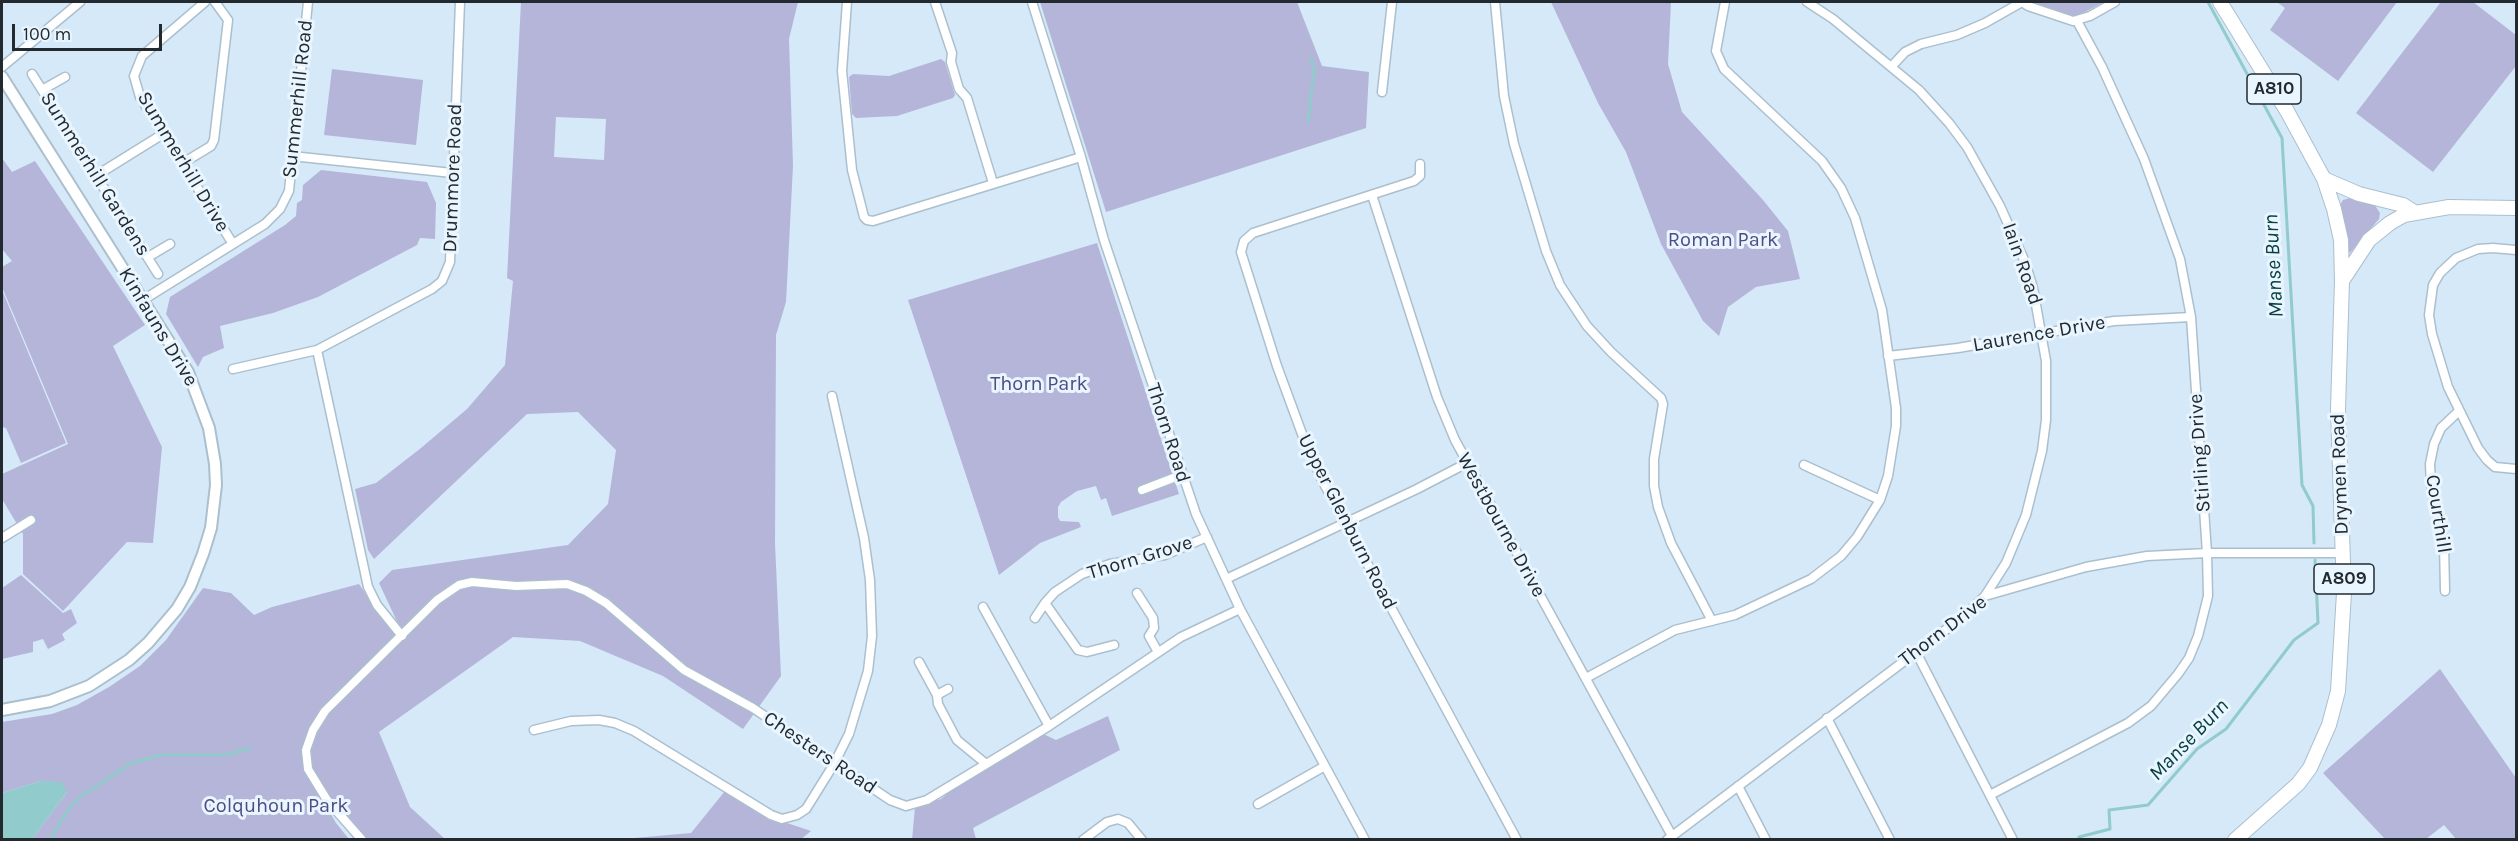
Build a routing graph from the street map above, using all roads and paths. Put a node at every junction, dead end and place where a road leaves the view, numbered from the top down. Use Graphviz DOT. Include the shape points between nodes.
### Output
graph roads {
  1 [pos="80,2"];
  2 [pos="205,2"];
  3 [pos="215,2"];
  4 [pos="308,2"];
  5 [pos="460,2"];
  6 [pos="847,2"];
  7 [pos="935,2"];
  8 [pos="1032,2"];
  9 [pos="1392,2"];
  10 [pos="1495,2"];
  11 [pos="1725,2"];
  12 [pos="1807,2"];
  13 [pos="2022,2"];
  14 [pos="2115,2"];
  15 [pos="2220,2"];
  16 [pos="2077,21"];
  17 [pos="1892,66"];
  18 [pos="2,68"];
  19 [pos="32,74"];
  20 [pos="2,77"];
  21 [pos="65,77"];
  22 [pos="42,90"];
  23 [pos="1382,92"];
  24 [pos="163,134"];
  25 [pos="292,156"];
  26 [pos="1081,157"];
  27 [pos="183,164"];
  28 [pos="1420,164"];
  29 [pos="452,173"];
  30 [pos="97,175"];
  31 [pos="2324,179"];
  32 [pos="993,183"];
  33 [pos="1372,195"];
  34 [pos="2517,208"];
  35 [pos="2414,212"];
  36 [pos="170,244"];
  37 [pos="233,244"];
  38 [pos="2517,250"];
  39 [pos="147,257"];
  40 [pos="158,274"];
  41 [pos="2342,281"];
  42 [pos="143,300"];
  43 [pos="2191,317"];
  44 [pos="2043,334"];
  45 [pos="317,350"];
  46 [pos="1888,356"];
  47 [pos="233,369"];
  48 [pos="832,396"];
  49 [pos="2459,411"];
  50 [pos="1467,463"];
  51 [pos="1804,465"];
  52 [pos="2517,469"];
  53 [pos="1181,475"];
  54 [pos="1142,490"];
  55 [pos="1880,500"];
  56 [pos="31,520"];
  57 [pos="1344,523"];
  58 [pos="1207,537"];
  59 [pos="2,538"];
  60 [pos="2207,552"];
  61 [pos="2343,553"];
  62 [pos="1226,579"];
  63 [pos="2445,591"];
  64 [pos="1137,593"];
  65 [pos="1985,597"];
  66 [pos="1046,603"];
  67 [pos="983,607"];
  68 [pos="1240,609"];
  69 [pos="1035,618"];
  70 [pos="1712,621"];
  71 [pos="402,636"];
  72 [pos="1114,645"];
  73 [pos="1158,652"];
  74 [pos="1916,652"];
  75 [pos="919,662"];
  76 [pos="1586,678"];
  77 [pos="948,688"];
  78 [pos="937,695"];
  79 [pos="2,710"];
  80 [pos="1827,718"];
  81 [pos="1049,726"];
  82 [pos="534,730"];
  83 [pos="985,763"];
  84 [pos="834,764"];
  85 [pos="1325,766"];
  86 [pos="1738,786"];
  87 [pos="1990,795"];
  88 [pos="1258,804"];
  89 [pos="1670,838"];
  90 [pos="362,840"];
  91 [pos="1083,840"];
  92 [pos="1142,840"];
  93 [pos="1365,840"];
  94 [pos="1517,840"];
  95 [pos="1766,840"];
  96 [pos="1890,840"];
  97 [pos="2013,840"];
  98 [pos="2235,840"];
  1 -- 18 [label="street"];
  2 -- 24 [label="street, Summerhill Drive" via="142,56 134,76 140,97"];
  3 -- 27 [label="street" via="228,20 214,140"];
  4 -- 25 [label="street, Summerhill Road"];
  5 -- 29 [label="street, Drummore Road"];
  6 -- 32 [label="street" via="842,71 852,170 864,217 873,221"];
  7 -- 32 [label="street" via="959,89 967,98"];
  8 -- 26 [label="street, Thorn Road"];
  9 -- 23 [label="street"];
  10 -- 70 [label="street" via="1500,69 1512,135 1552,267 1587,326 1661,398 1654,459 1658,507 1671,543"];
  11 -- 46 [label="street" via="1716,45 1720,62 1732,78 1810,149 1841,188 1855,218 1878,296"];
  12 -- 17 [label="street, Iain Road"];
  13 -- 16 [label="street"];
  13 -- 17 [label="street" via="1957,35 1921,44 1905,52"];
  14 -- 16 [label="street"];
  15 -- 31 [label="main road, A810"];
  16 -- 43 [label="street, Stirling Drive" via="2103,67 2160,197 2180,259"];
  17 -- 44 [label="street, Iain Road" via="1943,115 1983,173 2025,262"];
  19 -- 22 [label="street, Summerhill Gardens"];
  20 -- 42 [label="street, Kinfauns Drive"];
  21 -- 22 [label="street"];
  22 -- 30 [label="street, Summerhill Gardens"];
  24 -- 27 [label="street, Summerhill Drive"];
  24 -- 30 [label="street"];
  25 -- 29 [label="street"];
  25 -- 37 [label="street, Summerhill Road" via="289,191 280,209 265,224"];
  26 -- 32 [label="street"];
  26 -- 53 [label="street, Thorn Road" via="1099,225"];
  27 -- 37 [label="street, Summerhill Drive"];
  28 -- 33 [label="street, Upper Glenburn Road" via="1418,179"];
  29 -- 45 [label="street, Drummore Road" via="450,262 442,281"];
  30 -- 39 [label="street, Summerhill Gardens"];
  31 -- 35 [label="main road"];
  31 -- 41 [label="main road, A810" via="2340,240"];
  33 -- 50 [label="street, Westbourne Drive" via="1437,396"];
  33 -- 57 [label="street, Upper Glenburn Road" via="1253,233 1244,241 1241,252 1305,442"];
  34 -- 35 [label="main road" via="2474,206"];
  35 -- 41 [label="main road" via="2390,223 2369,240"];
  36 -- 39 [label="street"];
  37 -- 42 [label="street, Summerhill Road"];
  38 -- 49 [label="street" via="2493,248 2467,253 2448,265 2433,285 2429,315 2432,334"];
  39 -- 40 [label="street, Summerhill Gardens"];
  41 -- 61 [label="main road, Drymen Road / A809" via="2338,409"];
  42 -- 79 [label="street, Kinfauns Drive" via="188,372 209,428 216,485 211,528 203,554 177,609 129,660 69,694"];
  43 -- 44 [label="street, Laurence Drive" via="2114,321"];
  43 -- 60 [label="street, Stirling Drive"];
  44 -- 46 [label="street, Laurence Drive"];
  44 -- 65 [label="street, Iain Road" via="2046,420 2038,470 2014,548"];
  45 -- 47 [label="street, Drummore Road"];
  45 -- 71 [label="street" via="368,587"];
  46 -- 55 [label="street" via="1896,426"];
  48 -- 84 [label="street" via="864,538 872,614 868,671 849,734"];
  49 -- 52 [label="street" via="2487,460 2495,467"];
  49 -- 63 [label="street, Courthill" via="2441,428 2430,464 2444,543"];
  50 -- 57 [label="street"];
  50 -- 76 [label="street, Westbourne Drive"];
  51 -- 55 [label="street"];
  53 -- 54 [label="street"];
  53 -- 58 [label="street, Thorn Road"];
  55 -- 70 [label="street" via="1841,556 1811,579 1735,615"];
  56 -- 59 [label="street"];
  57 -- 62 [label="street"];
  57 -- 94 [label="street, Upper Glenburn Road"];
  58 -- 62 [label="street, Thorn Road"];
  58 -- 66 [label="street, Thorn Grove" via="1166,555 1110,564 1082,574"];
  60 -- 61 [label="street, Thorn Drive"];
  60 -- 65 [label="street, Thorn Drive" via="2112,561"];
  60 -- 87 [label="street, Stirling Drive" via="2208,596 2198,636 2184,666 2163,694 2128,723"];
  61 -- 98 [label="main road, Drymen Road / A809" via="2338,691 2330,725 2298,784"];
  62 -- 68 [label="street, Thorn Road"];
  64 -- 73 [label="street" via="1153,618 1154,628 1145,637"];
  65 -- 74 [label="street, Thorn Drive"];
  66 -- 69 [label="street, Thorn Grove"];
  66 -- 72 [label="street" via="1078,650 1087,652"];
  67 -- 81 [label="street"];
  68 -- 73 [label="street, Chesters Road"];
  68 -- 85 [label="street, Thorn Road"];
  70 -- 76 [label="street" via="1669,633"];
  71 -- 84 [label="street, Chesters Road" via="441,596 459,585 567,584 606,603 684,670 753,708"];
  71 -- 90 [label="street, Chesters Road" via="326,711 306,750 308,769 320,791"];
  73 -- 81 [label="street, Chesters Road"];
  74 -- 80 [label="street, Thorn Drive"];
  74 -- 87 [label="street"];
  75 -- 78 [label="street"];
  76 -- 89 [label="street, Westbourne Drive"];
  77 -- 78 [label="street"];
  78 -- 83 [label="street" via="957,740"];
  80 -- 86 [label="street, Thorn Drive"];
  80 -- 96 [label="street"];
  81 -- 83 [label="street, Chesters Road"];
  82 -- 84 [label="street" via="571,722 615,723 782,819 806,809"];
  83 -- 84 [label="street, Chesters Road" via="927,800 906,806"];
  85 -- 88 [label="street"];
  85 -- 93 [label="street, Thorn Road"];
  86 -- 89 [label="street, Thorn Drive"];
  86 -- 95 [label="street"];
  87 -- 97 [label="street"];
  91 -- 92 [label="street" via="1107,822 1118,819 1128,823"];
}
